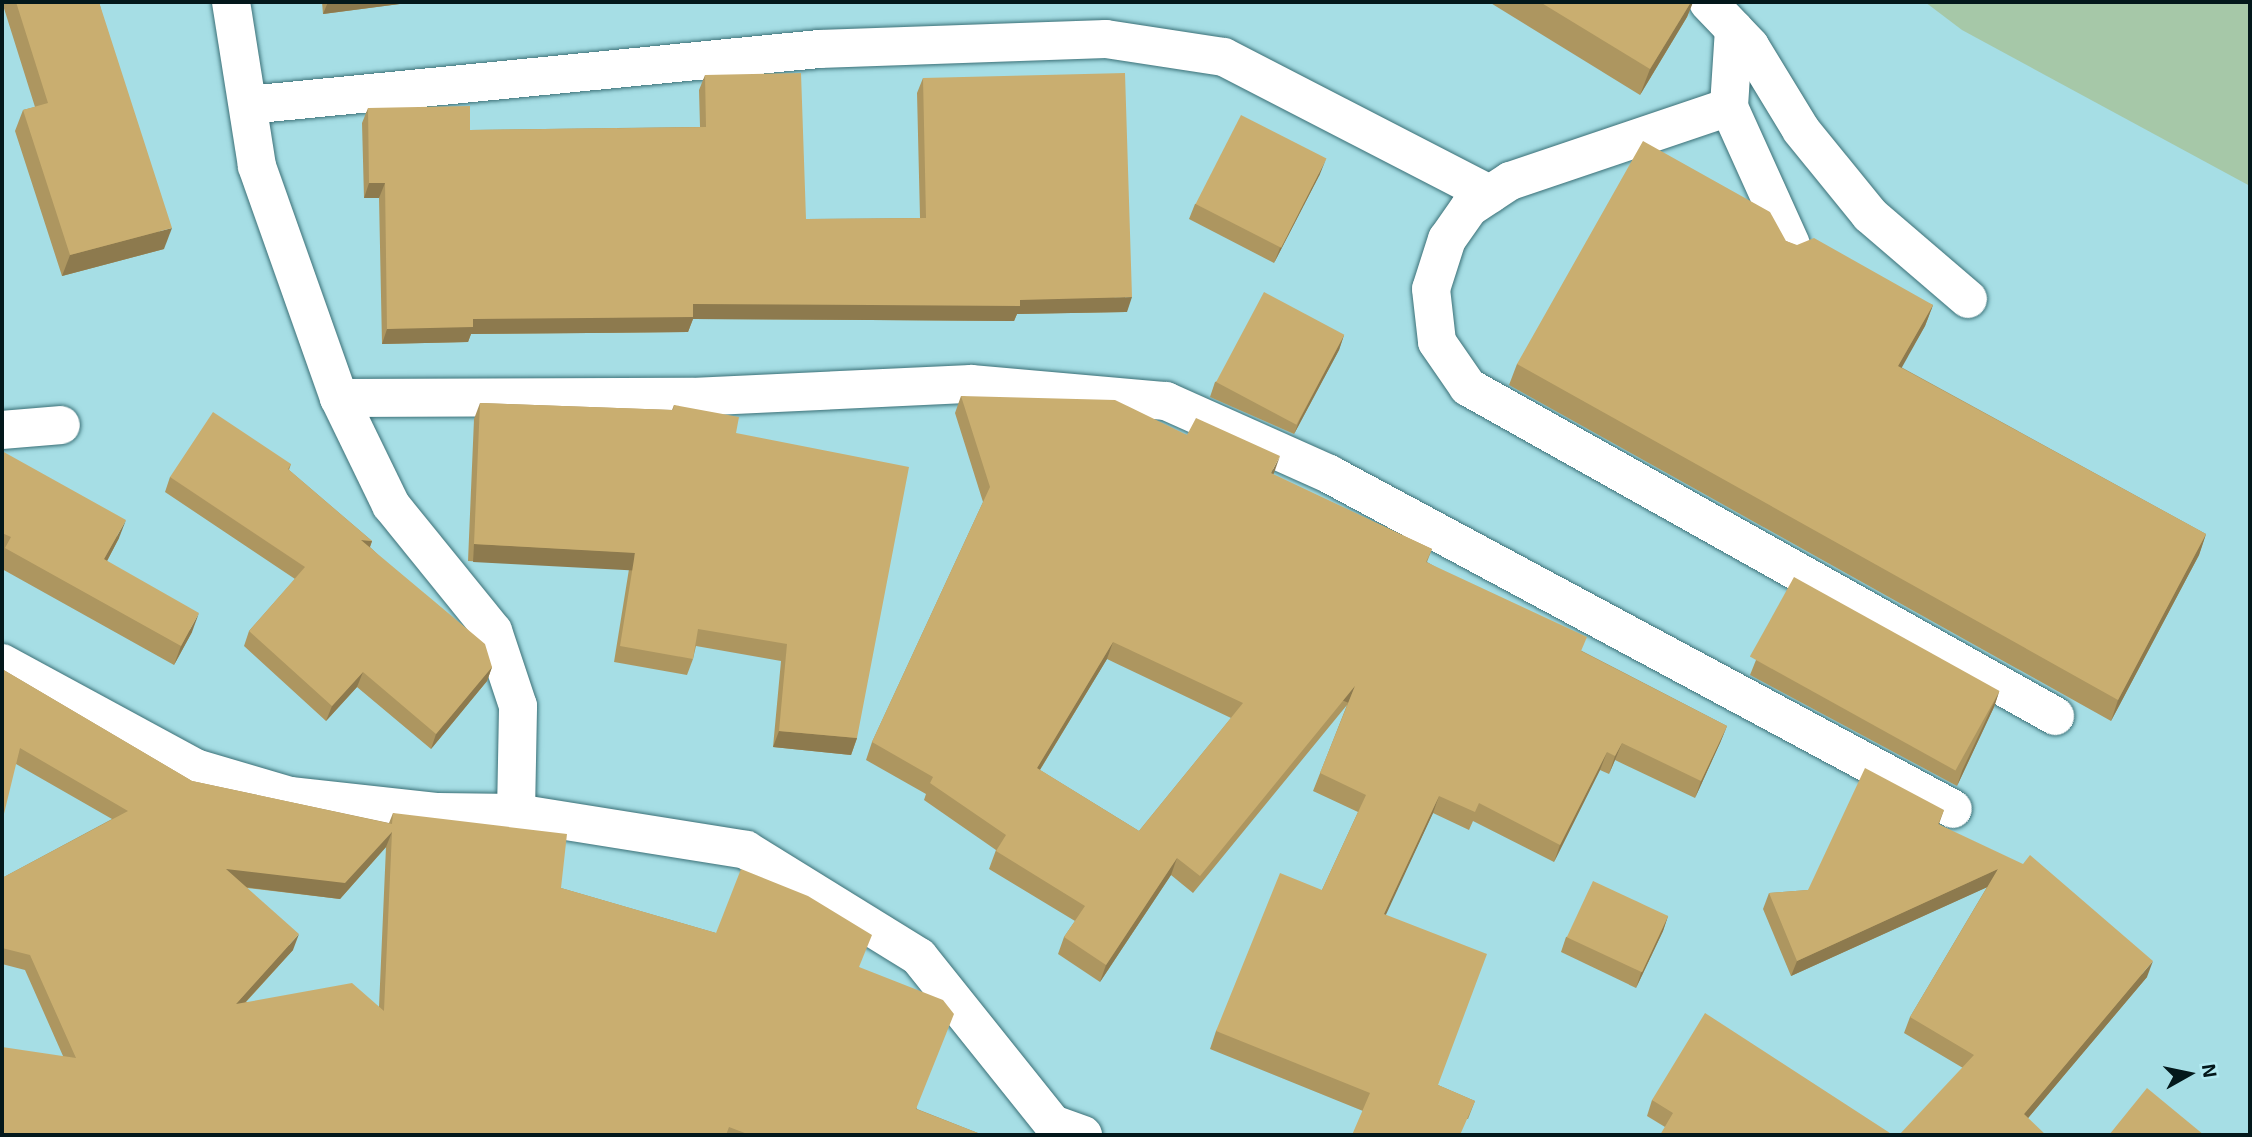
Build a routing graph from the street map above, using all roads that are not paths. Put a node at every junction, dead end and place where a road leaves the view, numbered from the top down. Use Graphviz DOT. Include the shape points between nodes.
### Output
graph roads {
  1 [pos="232,2"];
  2 [pos="1721,15"];
  3 [pos="248,105"];
  4 [pos="1729,107"];
  5 [pos="1490,194"];
  6 [pos="1791,244"];
  7 [pos="1968,299"];
  8 [pos="339,398"];
  9 [pos="61,425"];
  10 [pos="2,430"];
  11 [pos="2,663"];
  12 [pos="2055,716"];
  13 [pos="1953,809"];
  14 [pos="516,813"];
  15 [pos="1083,1135"];
  1 -- 3 [label="street"];
  2 -- 4 [label="street"];
  2 -- 7 [label="street" via="1801,130 1870,215"];
  3 -- 5 [label="street" via="819,49 1106,39 1224,57"];
  3 -- 8 [label="street" via="257,166"];
  4 -- 5 [label="street" via="1510,180"];
  4 -- 6 [label="street"];
  5 -- 12 [label="street" via="1469,208 1447,239 1431,289 1437,342 1468,387"];
  8 -- 13 [label="street" via="692,397 971,384 1166,401 1329,474"];
  8 -- 14 [label="street" via="391,505 493,631 518,706"];
  9 -- 10 [label="street"];
  11 -- 14 [label="street" via="195,768 290,796 438,812"];
  14 -- 15 [label="street" via="747,850 919,957 1053,1124"];
}
